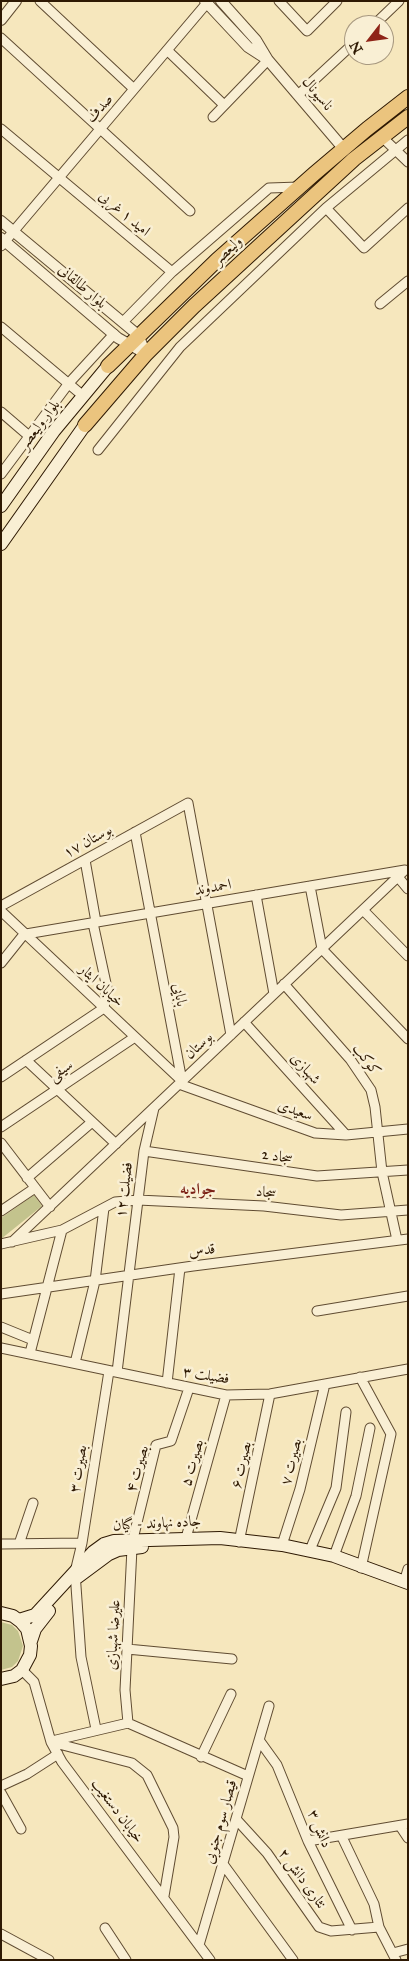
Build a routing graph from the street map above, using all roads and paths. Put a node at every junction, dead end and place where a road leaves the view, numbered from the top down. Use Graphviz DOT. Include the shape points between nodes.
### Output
graph roads {
  1 [pos="16,1"];
  2 [pos="40,1"];
  3 [pos="221,1"];
  4 [pos="279,1"];
  5 [pos="336,1"];
  6 [pos="399,1"];
  7 [pos="206,2"];
  8 [pos="384,15"];
  9 [pos="1,20"];
  10 [pos="1,38"];
  11 [pos="167,50"];
  12 [pos="344,53"];
  13 [pos="268,60"];
  14 [pos="134,90"];
  15 [pos="298,95"];
  16 [pos="408,97"];
  17 [pos="224,105"];
  18 [pos="213,117"];
  19 [pos="408,117"];
  20 [pos="1,129"];
  21 [pos="100,129"];
  22 [pos="382,137"];
  23 [pos="408,140"];
  24 [pos="343,148"];
  25 [pos="394,149"];
  26 [pos="408,162"];
  27 [pos="59,178"];
  28 [pos="299,187"];
  29 [pos="306,202"];
  30 [pos="326,208"];
  31 [pos="408,208"];
  32 [pos="190,211"];
  33 [pos="318,215"];
  34 [pos="1,222"];
  35 [pos="13,232"];
  36 [pos="3,241"];
  37 [pos="172,272"];
  38 [pos="408,281"];
  39 [pos="380,304"];
  40 [pos="1,327"];
  41 [pos="125,333"];
  42 [pos="146,354"];
  43 [pos="108,366"];
  44 [pos="68,383"];
  45 [pos="82,395"];
  46 [pos="1,412"];
  47 [pos="85,426"];
  48 [pos="29,436"];
  49 [pos="98,450"];
  50 [pos="1,474"];
  51 [pos="1,506"];
  52 [pos="1,544"];
  53 [pos="135,832"];
  54 [pos="85,860"];
  55 [pos="402,873"];
  56 [pos="310,886"];
  57 [pos="408,889"];
  58 [pos="256,895"];
  59 [pos="207,903"];
  60 [pos="1,906"];
  61 [pos="362,910"];
  62 [pos="1,911"];
  63 [pos="150,913"];
  64 [pos="94,922"];
  65 [pos="25,933"];
  66 [pos="322,949"];
  67 [pos="408,956"];
  68 [pos="1,964"];
  69 [pos="284,984"];
  70 [pos="274,994"];
  71 [pos="104,1008"];
  72 [pos="244,1022"];
  73 [pos="231,1035"];
  74 [pos="135,1037"];
  75 [pos="408,1040"];
  76 [pos="26,1060"];
  77 [pos="1,1076"];
  78 [pos="180,1083"];
  79 [pos="57,1090"];
  80 [pos="154,1107"];
  81 [pos="92,1122"];
  82 [pos="1,1127"];
  83 [pos="408,1130"];
  84 [pos="378,1132"];
  85 [pos="346,1135"];
  86 [pos="1,1143"];
  87 [pos="116,1144"];
  88 [pos="144,1151"];
  89 [pos="408,1170"];
  90 [pos="382,1172"];
  91 [pos="26,1178"];
  92 [pos="35,1188"];
  93 [pos="138,1200"];
  94 [pos="50,1207"];
  95 [pos="104,1208"];
  96 [pos="408,1210"];
  97 [pos="1,1211"];
  98 [pos="391,1212"];
  99 [pos="62,1230"];
  100 [pos="408,1239"];
  101 [pos="397,1240"];
  102 [pos="12,1242"];
  103 [pos="1,1244"];
  104 [pos="180,1268"];
  105 [pos="128,1276"];
  106 [pos="95,1280"];
  107 [pos="46,1288"];
  108 [pos="1,1294"];
  109 [pos="408,1296"];
  110 [pos="317,1311"];
  111 [pos="1,1327"];
  112 [pos="33,1340"];
  113 [pos="1,1348"];
  114 [pos="30,1353"];
  115 [pos="75,1363"];
  116 [pos="408,1369"];
  117 [pos="113,1371"];
  118 [pos="360,1377"];
  119 [pos="167,1383"];
  120 [pos="324,1384"];
  121 [pos="189,1388"];
  122 [pos="270,1394"];
  123 [pos="226,1395"];
  124 [pos="346,1412"];
  125 [pos="370,1428"];
  126 [pos="33,1503"];
  127 [pos="186,1538"];
  128 [pos="239,1542"];
  129 [pos="82,1543"];
  130 [pos="1,1544"];
  131 [pos="19,1544"];
  132 [pos="133,1544"];
  133 [pos="282,1545"];
  134 [pos="310,1550"];
  135 [pos="334,1556"];
  136 [pos="361,1568"];
  137 [pos="408,1570"];
  138 [pos="76,1576"];
  139 [pos="406,1583"];
  140 [pos="1,1613"];
  141 [pos="18,1620"];
  142 [pos="31,1640"];
  143 [pos="127,1649"];
  144 [pos="232,1659"];
  145 [pos="22,1670"];
  146 [pos="1,1679"];
  147 [pos="231,1694"];
  148 [pos="269,1706"];
  149 [pos="128,1723"];
  150 [pos="96,1729"];
  151 [pos="259,1740"];
  152 [pos="50,1742"];
  153 [pos="58,1754"];
  154 [pos="201,1757"];
  155 [pos="248,1776"];
  156 [pos="1,1786"];
  157 [pos="1,1793"];
  158 [pos="236,1819"];
  159 [pos="404,1825"];
  160 [pos="21,1829"];
  161 [pos="342,1837"];
  162 [pos="408,1838"];
  163 [pos="308,1841"];
  164 [pos="223,1864"];
  165 [pos="164,1896"];
  166 [pos="379,1927"];
  167 [pos="105,1928"];
  168 [pos="352,1930"];
  169 [pos="1,1934"];
  170 [pos="199,1945"];
  171 [pos="408,1949"];
  172 [pos="395,1956"];
  173 [pos="206,1959"];
  174 [pos="49,1960"];
  175 [pos="126,1960"];
  176 [pos="293,1960"];
  1 -- 9 [label="street"];
  2 -- 14 [label="street"];
  3 -- 13 [label="street" via="256,40"];
  4 -- 5 [label="street" via="307,31"];
  6 -- 8 [label="street"];
  7 -- 11 [label="street, صدف"];
  7 -- 13 [label="street" via="248,47"];
  10 -- 21 [label="street"];
  11 -- 14 [label="street, صدف"];
  11 -- 17 [label="street"];
  12 -- 15 [label="street"];
  13 -- 15 [label="street, ناسیونال"];
  13 -- 17 [label="street"];
  14 -- 21 [label="street, صدف"];
  15 -- 24 [label="street, ناسیونال"];
  16 -- 24 [label="main road, ولیعصر"];
  17 -- 18 [label="street"];
  19 -- 22 [label="main road, ولیعصر"];
  20 -- 27 [label="street, امید ۱ غربی"];
  21 -- 27 [label="street, صدف"];
  21 -- 32 [label="street"];
  22 -- 25 [label="street"];
  22 -- 29 [label="main road, ولیعصر"];
  23 -- 25 [label="street"];
  24 -- 28 [label="main road, ولیعصر"];
  25 -- 26 [label="street"];
  25 -- 30 [label="street"];
  27 -- 35 [label="street, صدف"];
  27 -- 37 [label="street, امید ۱ غربی"];
  28 -- 37 [label="street" via="269,188"];
  28 -- 41 [label="main road, ولیعصر"];
  29 -- 33 [label="street"];
  29 -- 42 [label="main road, ولیعصر"];
  30 -- 31 [label="street" via="364,248"];
  30 -- 33 [label="street"];
  33 -- 49 [label="street" via="173,354"];
  34 -- 35 [label="street, بلوار طالقانی"];
  35 -- 36 [label="street, صدف"];
  35 -- 41 [label="street, بلوار طالقانی"];
  36 -- 41 [label="street, بلوار طالقانی"];
  37 -- 41 [label="street"];
  38 -- 39 [label="street"];
  40 -- 44 [label="street"];
  41 -- 42 [label="street, بلوار طالقانی"];
  41 -- 43 [label="main road, ولیعصر"];
  41 -- 44 [label="street"];
  42 -- 47 [label="main road, ولیعصر"];
  43 -- 45 [label="main road, بلوار ولیعصر"];
  44 -- 45 [label="street"];
  44 -- 48 [label="street"];
  45 -- 51 [label="main road, بلوار ولیعصر"];
  46 -- 48 [label="street"];
  47 -- 52 [label="main road"];
  48 -- 50 [label="street"];
  53 -- 54 [label="street, بوستان ۱۷"];
  53 -- 59 [label="street, بوستان ۱۷" via="188,802"];
  53 -- 63 [label="street, بابایی"];
  54 -- 60 [label="street, بوستان ۱۷"];
  54 -- 64 [label="street"];
  55 -- 56 [label="street, احمدوند"];
  55 -- 57 [label="street"];
  55 -- 61 [label="street, بوستان"];
  56 -- 58 [label="street, احمدوند"];
  56 -- 66 [label="street"];
  58 -- 59 [label="street, احمدوند"];
  58 -- 70 [label="street"];
  59 -- 63 [label="street, احمدوند"];
  59 -- 73 [label="street"];
  61 -- 66 [label="street, بوستان"];
  61 -- 67 [label="street"];
  62 -- 65 [label="street, خیابان ایثار"];
  63 -- 64 [label="street, احمدوند"];
  63 -- 78 [label="street, بابایی"];
  64 -- 65 [label="street, احمدوند"];
  64 -- 71 [label="street" via="107,988"];
  65 -- 68 [label="street"];
  65 -- 71 [label="street, خیابان ایثار"];
  66 -- 69 [label="street, بوستان"];
  66 -- 75 [label="street"];
  69 -- 70 [label="street, بوستان"];
  69 -- 84 [label="street, کوکب" via="364,1077 371,1090"];
  70 -- 72 [label="street, بوستان"];
  71 -- 74 [label="street, خیابان ایثار"];
  71 -- 76 [label="street"];
  72 -- 73 [label="street, بوستان"];
  72 -- 85 [label="street, شهبازی"];
  73 -- 78 [label="street, بوستان"];
  74 -- 78 [label="street, خیابان ایثار"];
  74 -- 79 [label="street, سیفی"];
  76 -- 77 [label="street"];
  76 -- 79 [label="street"];
  78 -- 80 [label="street, بوستان"];
  78 -- 85 [label="street, سعیدی" via="298,1128"];
  79 -- 81 [label="street"];
  79 -- 82 [label="street, سیفی"];
  80 -- 87 [label="street, بوستان"];
  80 -- 88 [label="street, فضیلت ۱۲"];
  81 -- 87 [label="street"];
  81 -- 91 [label="street"];
  83 -- 84 [label="street, سعیدی"];
  84 -- 85 [label="street, سعیدی"];
  84 -- 90 [label="street, کوکب"];
  86 -- 91 [label="street"];
  87 -- 94 [label="street, بوستان"];
  88 -- 90 [label="street, سجاد 2" via="317,1176"];
  88 -- 93 [label="street, فضیلت ۱۲"];
  89 -- 90 [label="street, سجاد 2"];
  90 -- 98 [label="street, کوکب"];
  91 -- 92 [label="street"];
  92 -- 94 [label="street"];
  92 -- 97 [label="street"];
  93 -- 95 [label="street, سجاد" via="115,1202"];
  93 -- 98 [label="street, سجاد" via="264,1206 341,1215"];
  93 -- 105 [label="street, فضیلت ۱۲"];
  94 -- 102 [label="street, بوستان"];
  95 -- 99 [label="street, سجاد"];
  95 -- 106 [label="street"];
  96 -- 98 [label="street, سجاد"];
  98 -- 101 [label="street, کوکب"];
  99 -- 102 [label="street, سجاد"];
  99 -- 107 [label="street"];
  100 -- 101 [label="street, قدس"];
  101 -- 104 [label="street, قدس"];
  102 -- 103 [label="street, سجاد"];
  104 -- 105 [label="street, قدس"];
  104 -- 119 [label="street"];
  105 -- 106 [label="street, قدس"];
  105 -- 117 [label="street, فضیلت ۱۲"];
  106 -- 107 [label="street, قدس"];
  106 -- 115 [label="street"];
  107 -- 108 [label="street, قدس"];
  107 -- 112 [label="street"];
  109 -- 110 [label="street"];
  111 -- 112 [label="street"];
  112 -- 114 [label="street"];
  113 -- 114 [label="street, فضیلت ۳"];
  114 -- 115 [label="street, فضیلت ۳"];
  115 -- 117 [label="street, فضیلت ۳"];
  116 -- 118 [label="street, فضیلت ۳"];
  117 -- 119 [label="street, فضیلت ۳"];
  117 -- 129 [label="street, بصیرت ۳"];
  118 -- 120 [label="street, فضیلت ۳"];
  118 -- 136 [label="street" via="392,1434"];
  119 -- 121 [label="street, فضیلت ۳"];
  120 -- 122 [label="street, فضیلت ۳"];
  120 -- 133 [label="street, بصیرت ۷" via="300,1489"];
  121 -- 123 [label="street, فضیلت ۳"];
  121 -- 132 [label="street, بصیرت ۴" via="171,1441 156,1445"];
  122 -- 123 [label="street, فضیلت ۳"];
  122 -- 128 [label="street, بصیرت ۶"];
  123 -- 127 [label="street, بصیرت ۵"];
  124 -- 134 [label="street" via="336,1488"];
  125 -- 135 [label="street" via="356,1496"];
  126 -- 131 [label="street"];
  127 -- 128 [label="main road, جاده نهاوند - گیان" via="220,1538"];
  127 -- 132 [label="main road, جاده نهاوند - گیان"];
  128 -- 132 [label="main road, جاده نهاوند - گیان"];
  128 -- 133 [label="main road, جاده نهاوند - گیان"];
  129 -- 131 [label="street"];
  129 -- 138 [label="street, بصیرت ۳"];
  130 -- 131 [label="street"];
  132 -- 138 [label="main road, جاده نهاوند - گیان" via="104,1544 93,1552"];
  132 -- 143 [label="street, علیرضا شهبازی"];
  133 -- 134 [label="main road, جاده نهاوند - گیان"];
  134 -- 135 [label="main road, جاده نهاوند - گیان"];
  135 -- 136 [label="main road, جاده نهاوند - گیان"];
  136 -- 139 [label="main road, جاده نهاوند - گیان"];
  137 -- 139 [label="street"];
  138 -- 141 [label="main road, جاده نهاوند - گیان" via="35,1615"];
  138 -- 142 [label="main road, جاده نهاوند - گیان" via="40,1622"];
  138 -- 150 [label="street, بصیرت ۳" via="81,1657"];
  140 -- 141 [label="main road"];
  141 -- 142 [label="main road" via="27,1629"];
  142 -- 145 [label="main road, جاده نهاوند - گیان" via="30,1655"];
  143 -- 144 [label="street"];
  143 -- 149 [label="street, علیرضا شهبازی" via="125,1690"];
  145 -- 146 [label="main road"];
  145 -- 152 [label="street, خیابان دستغیب" via="34,1682"];
  147 -- 154 [label="street"];
  148 -- 151 [label="street, قیصار سوم جنوبی"];
  149 -- 150 [label="street"];
  149 -- 154 [label="street"];
  150 -- 152 [label="street"];
  151 -- 155 [label="street, قیصار سوم جنوبی"];
  151 -- 163 [label="street, دانش ۳" via="277,1765"];
  152 -- 153 [label="street, خیابان دستغیب"];
  152 -- 165 [label="street" via="132,1763 147,1775 173,1828"];
  153 -- 156 [label="street"];
  153 -- 165 [label="street, خیابان دستغیب"];
  154 -- 155 [label="street"];
  155 -- 158 [label="street, قیصار سوم جنوبی"];
  157 -- 160 [label="street"];
  158 -- 164 [label="street, قیصار سوم جنوبی"];
  158 -- 168 [label="street, نثاری دانش ۲" via="267,1853 320,1927 326,1931"];
  159 -- 161 [label="street"];
  159 -- 162 [label="street"];
  161 -- 163 [label="street"];
  161 -- 166 [label="street" via="374,1904"];
  163 -- 168 [label="street, دانش ۳"];
  164 -- 170 [label="street, قیصار سوم جنوبی"];
  164 -- 176 [label="street"];
  165 -- 170 [label="street, خیابان دستغیب"];
  166 -- 168 [label="street, نثاری دانش ۲"];
  166 -- 172 [label="street"];
  167 -- 175 [label="street"];
  169 -- 174 [label="street"];
  170 -- 173 [label="street, خیابان دستغیب"];
  171 -- 172 [label="street"];
}
